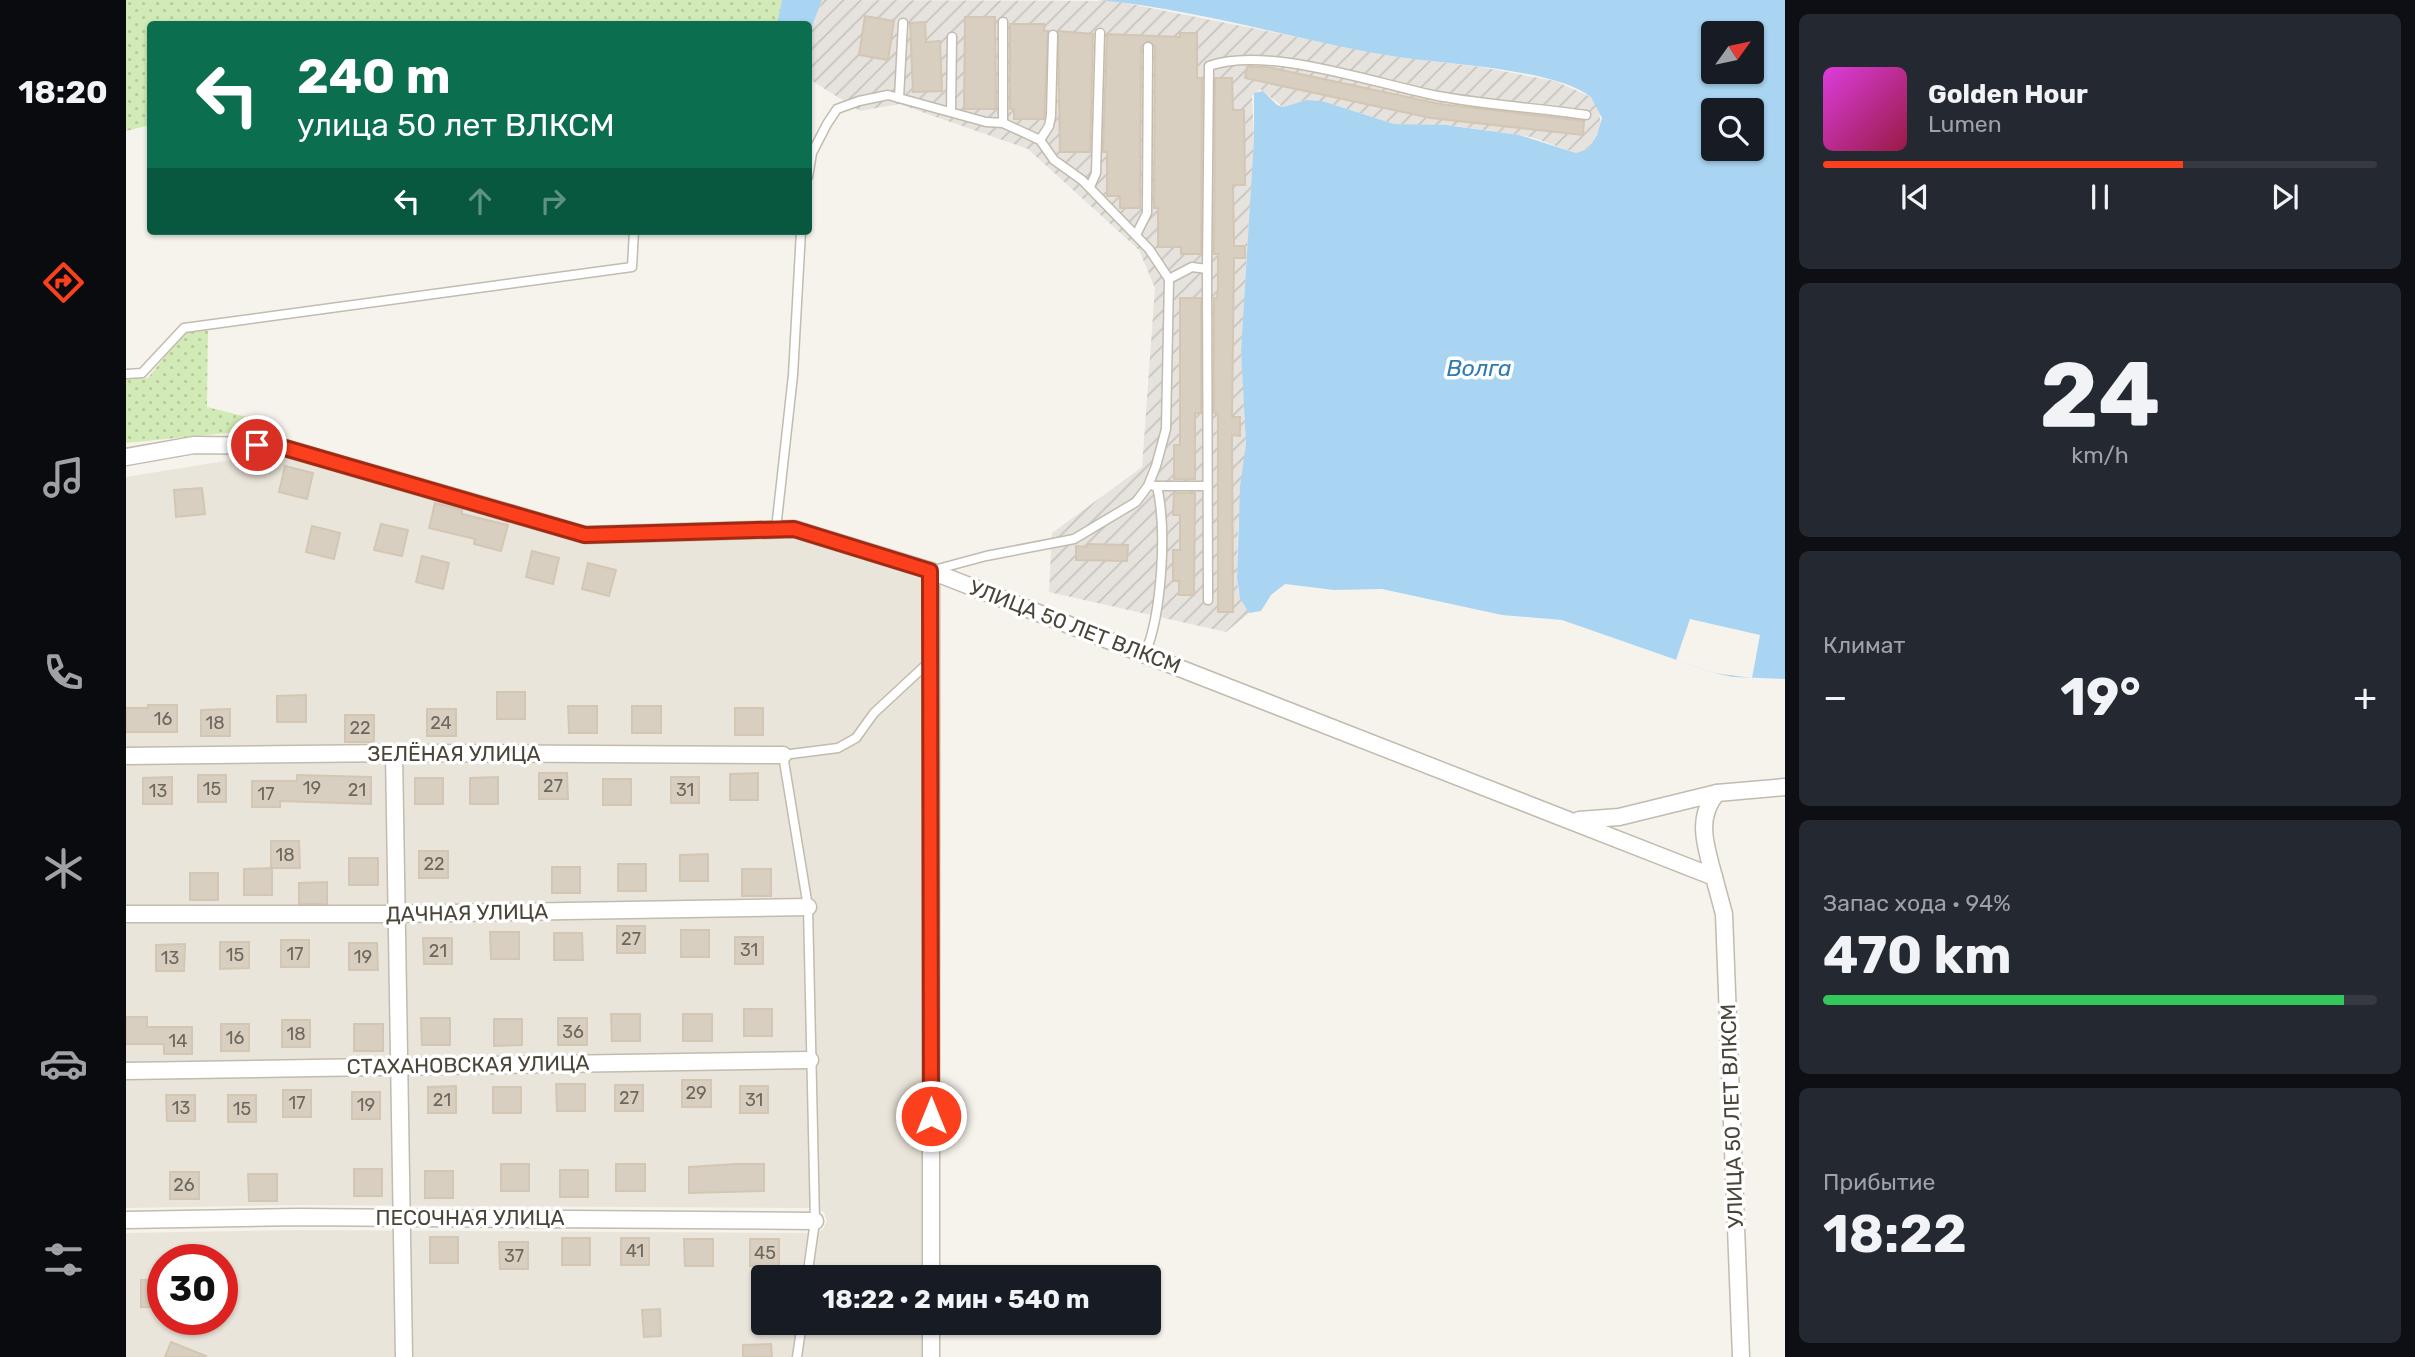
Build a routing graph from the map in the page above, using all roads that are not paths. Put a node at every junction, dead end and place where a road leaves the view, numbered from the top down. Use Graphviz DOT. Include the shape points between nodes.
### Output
graph roads {
  1 [pos="1003,22"];
  2 [pos="903,23"];
  3 [pos="1100,33"];
  4 [pos="1053,35"];
  5 [pos="952,37"];
  6 [pos="1148,47"];
  7 [pos="899,97"];
  8 [pos="951,111"];
  9 [pos="1586,115"];
  10 [pos="1003,124"];
  11 [pos="1040,140"];
  12 [pos="812,153"];
  13 [pos="1090,187"];
  14 [pos="1136,234"];
  15 [pos="634,235"];
  16 [pos="801,235"];
  17 [pos="1207,269"];
  18 [pos="1168,279"];
  19 [pos="126,374"];
  20 [pos="126,457"];
  21 [pos="1152,486"];
  22 [pos="1207,486"];
  23 [pos="776,530"];
  24 [pos="930,571"];
  25 [pos="1208,600"];
  26 [pos="1145,654"];
  27 [pos="932,660"];
  28 [pos="394,753"];
  29 [pos="783,755"];
  30 [pos="126,756"];
  31 [pos="1785,787"];
  32 [pos="1717,793"];
  33 [pos="1577,821"];
  34 [pos="1714,877"];
  35 [pos="808,907"];
  36 [pos="126,914"];
  37 [pos="397,914"];
  38 [pos="810,1060"];
  39 [pos="399,1066"];
  40 [pos="126,1071"];
  41 [pos="402,1218"];
  42 [pos="126,1220"];
  43 [pos="815,1220"];
  44 [pos="809,1265"];
  45 [pos="931,1265"];
  46 [pos="800,1335"];
  47 [pos="931,1335"];
  48 [pos="404,1357"];
  49 [pos="797,1357"];
  50 [pos="931,1357"];
  51 [pos="1741,1357"];
  1 -- 10 [label="lane"];
  2 -- 7 [label="lane"];
  3 -- 13 [label="lane" via="1096,173"];
  4 -- 11 [label="lane" via="1051,116"];
  5 -- 8 [label="lane"];
  6 -- 14 [label="lane" via="1147,213"];
  7 -- 8 [label="lane"];
  7 -- 12 [label="lane" via="878,97 837,109"];
  8 -- 10 [label="lane"];
  9 -- 17 [label="lane" via="1441,96 1248,58 1209,66"];
  10 -- 11 [label="lane"];
  11 -- 13 [label="lane" via="1054,160"];
  13 -- 14 [label="lane"];
  14 -- 18 [label="lane"];
  15 -- 19 [label="lane" via="632,267 184,328 142,373"];
  16 -- 23 [label="lane" via="793,375"];
  17 -- 18 [label="lane" via="1192,267"];
  17 -- 22 [label="lane"];
  18 -- 21 [label="lane" via="1166,429"];
  20 -- 23 [label="street, УЛИЦА 50 ЛЕТ ВЛКСМ" via="194,445 278,446 585,535"];
  21 -- 22 [label="lane"];
  21 -- 24 [label="lane" via="1136,502 1074,539"];
  21 -- 26 [label="lane" via="1163,535 1152,636"];
  22 -- 25 [label="lane"];
  23 -- 24 [label="street, УЛИЦА 50 ЛЕТ ВЛКСМ" via="794,529"];
  24 -- 26 [label="street, УЛИЦА 50 ЛЕТ ВЛКСМ"];
  24 -- 27 [label="street"];
  26 -- 33 [label="street, УЛИЦА 50 ЛЕТ ВЛКСМ"];
  27 -- 29 [label="lane" via="874,713 856,738 838,748"];
  27 -- 45 [label="street"];
  28 -- 29 [label="street, ЗЕЛЁНАЯ УЛИЦА"];
  28 -- 30 [label="street, ЗЕЛЁНАЯ УЛИЦА"];
  28 -- 37 [label="street"];
  29 -- 35 [label="lane"];
  31 -- 32 [label="street"];
  32 -- 33 [label="street" via="1619,817"];
  32 -- 34 [label="street, УЛИЦА 50 ЛЕТ ВЛКСМ" via="1705,806 1704,822"];
  33 -- 34 [label="street, УЛИЦА 50 ЛЕТ ВЛКСМ"];
  34 -- 51 [label="street, УЛИЦА 50 ЛЕТ ВЛКСМ" via="1724,914"];
  35 -- 37 [label="street, ДАЧНАЯ УЛИЦА"];
  35 -- 38 [label="lane"];
  36 -- 37 [label="street, ДАЧНАЯ УЛИЦА"];
  37 -- 39 [label="street"];
  38 -- 39 [label="street, СТАХАНОВСКАЯ УЛИЦА"];
  38 -- 43 [label="lane"];
  39 -- 40 [label="street, СТАХАНОВСКАЯ УЛИЦА"];
  39 -- 41 [label="street"];
  41 -- 42 [label="street, ПЕСОЧНАЯ УЛИЦА"];
  41 -- 43 [label="street, ПЕСОЧНАЯ УЛИЦА"];
  41 -- 48 [label="street"];
  43 -- 44 [label="lane"];
  46 -- 49 [label="lane"];
  47 -- 50 [label="street"];
}
